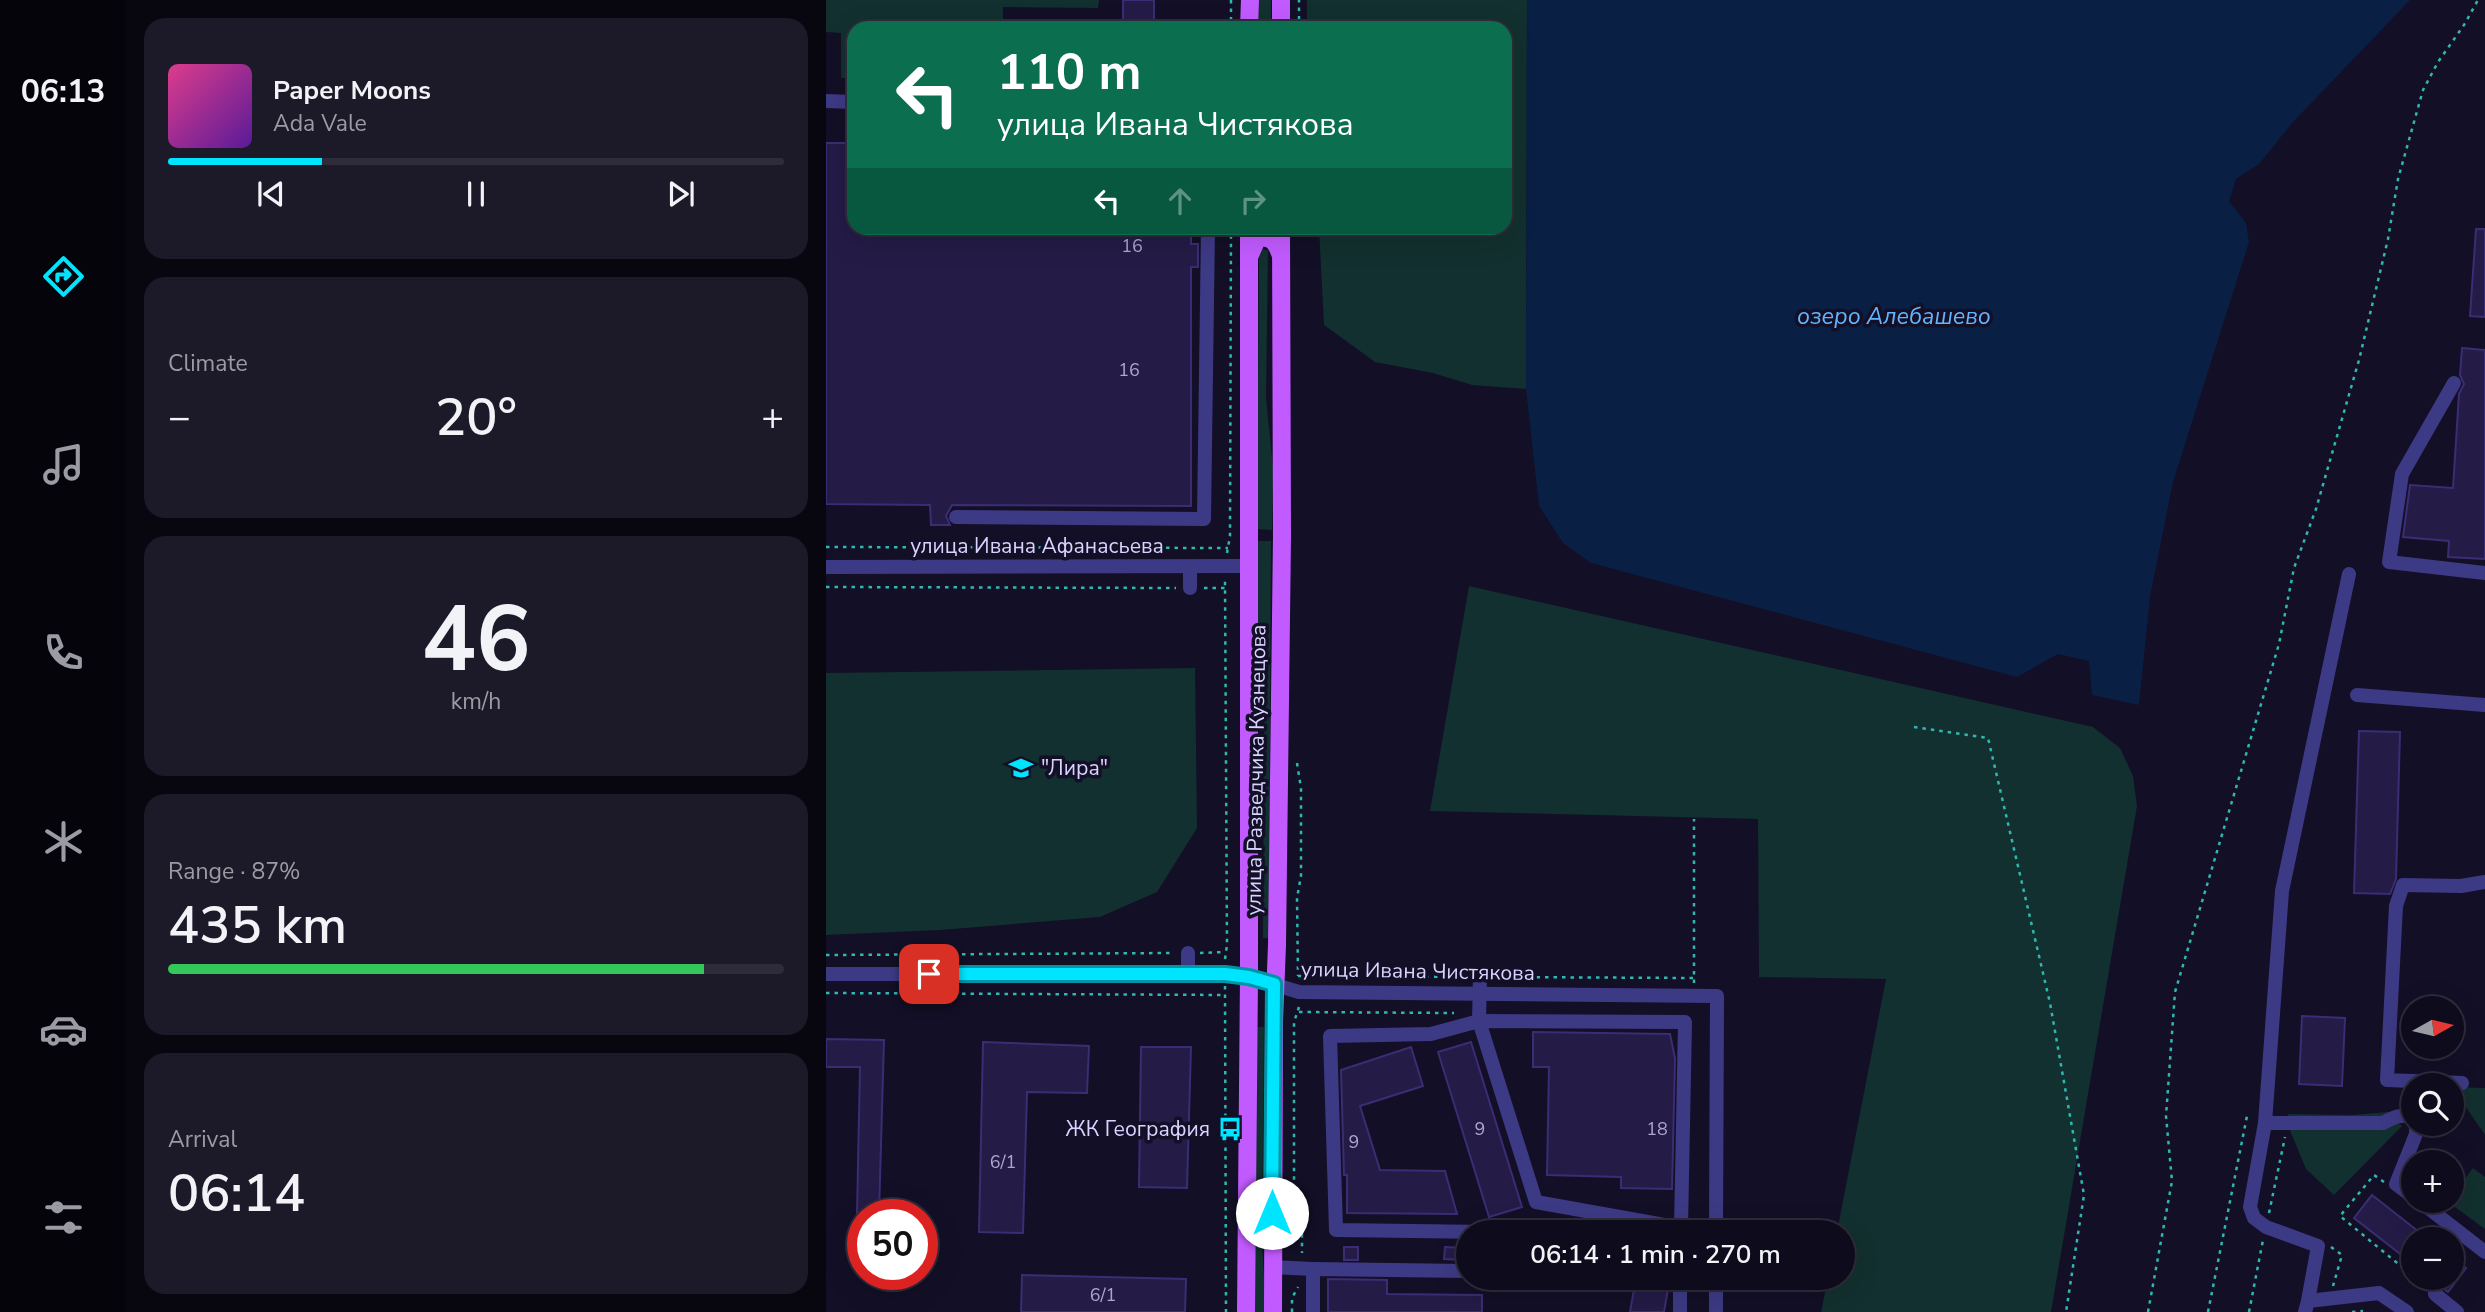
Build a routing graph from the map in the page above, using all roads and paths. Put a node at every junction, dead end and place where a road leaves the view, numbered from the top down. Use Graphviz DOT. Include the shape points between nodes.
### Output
graph roads {
  1 [pos="1231,0"];
  2 [pos="1250,0"];
  3 [pos="1281,0"];
  4 [pos="1299,0"];
  5 [pos="2478,0"];
  6 [pos="1231,21"];
  7 [pos="1250,21"];
  8 [pos="1281,21"];
  9 [pos="1299,21"];
  10 [pos="826,101"];
  11 [pos="847,102"];
  12 [pos="1208,235"];
  13 [pos="1231,235"];
  14 [pos="1249,235"];
  15 [pos="1281,235"];
  16 [pos="1281,256"];
  17 [pos="1249,257"];
  18 [pos="2454,383"];
  19 [pos="956,517"];
  20 [pos="826,547"];
  21 [pos="1228,548"];
  22 [pos="1248,566"];
  23 [pos="826,567"];
  24 [pos="1190,567"];
  25 [pos="1225,567"];
  26 [pos="2485,573"];
  27 [pos="2349,574"];
  28 [pos="826,587"];
  29 [pos="1190,588"];
  30 [pos="1225,588"];
  31 [pos="2357,695"];
  32 [pos="2485,705"];
  33 [pos="1914,727"];
  34 [pos="1297,763"];
  35 [pos="2485,882"];
  36 [pos="1225,952"];
  37 [pos="1188,953"];
  38 [pos="826,955"];
  39 [pos="1188,973"];
  40 [pos="826,974"];
  41 [pos="1225,974"];
  42 [pos="1298,976"];
  43 [pos="1249,977"];
  44 [pos="1479,977"];
  45 [pos="1694,978"];
  46 [pos="1274,984"];
  47 [pos="1299,992"];
  48 [pos="826,993"];
  49 [pos="1479,994"];
  50 [pos="1226,995"];
  51 [pos="1479,1021"];
  52 [pos="2401,1081"];
  53 [pos="2247,1116"];
  54 [pos="2401,1116"];
  55 [pos="2265,1123"];
  56 [pos="2415,1136"];
  57 [pos="2396,1184"];
  58 [pos="2401,1188"];
  59 [pos="2435,1213"];
  60 [pos="1629,1220"];
  61 [pos="1681,1220"];
  62 [pos="1716,1220"];
  63 [pos="1456,1232"];
  64 [pos="2485,1252"];
  65 [pos="2401,1266"];
  66 [pos="1272,1267"];
  67 [pos="1307,1268"];
  68 [pos="1456,1271"];
  69 [pos="1680,1290"];
  70 [pos="1716,1290"];
  71 [pos="2435,1294"];
  72 [pos="2306,1307"];
  73 [pos="1226,1312"];
  74 [pos="1246,1312"];
  75 [pos="1273,1312"];
  76 [pos="1292,1312"];
  77 [pos="1313,1312"];
  78 [pos="1680,1312"];
  79 [pos="1716,1312"];
  80 [pos="2066,1312"];
  81 [pos="2148,1312"];
  82 [pos="2208,1312"];
  83 [pos="2407,1312"];
  84 [pos="2457,1312"];
  1 -- 6 [label="path"];
  2 -- 7 [label="main road"];
  3 -- 8 [label="main road"];
  4 -- 9 [label="path"];
  5 -- 81 [label="path" via="2423,90 2398,179 2359,360 2294,568 2279,645 2175,992 2166,1116 2172,1181"];
  10 -- 11 [label="street"];
  12 -- 19 [label="street" via="1203,519"];
  13 -- 21 [label="path"];
  14 -- 17 [label="main road, улица Разведчика Кузнецова"];
  15 -- 16 [label="main road, улица Разведчика Кузнецова"];
  16 -- 17 [label="main road" via="1277,245 1265,236 1257,239"];
  16 -- 46 [label="main road, улица Разведчика Кузнецова" via="1282,536"];
  17 -- 22 [label="main road, улица Разведчика Кузнецова"];
  18 -- 26 [label="street" via="2402,474 2389,562"];
  20 -- 21 [label="path"];
  21 -- 25 [label="path"];
  22 -- 25 [label="street, улица Ивана Афанасьева"];
  22 -- 43 [label="main road, улица Разведчика Кузнецова"];
  23 -- 24 [label="street, улица Ивана Афанасьева"];
  24 -- 25 [label="street, улица Ивана Афанасьева"];
  24 -- 29 [label="street"];
  25 -- 30 [label="path"];
  27 -- 55 [label="street" via="2282,891"];
  28 -- 29 [label="path"];
  29 -- 30 [label="path"];
  30 -- 36 [label="path"];
  31 -- 32 [label="street"];
  33 -- 80 [label="path" via="1988,738 2049,1003 2084,1195"];
  34 -- 42 [label="path" via="1301,788"];
  35 -- 52 [label="street" via="2403,885 2396,906 2387,1080"];
  36 -- 37 [label="path"];
  36 -- 41 [label="path"];
  37 -- 38 [label="path"];
  37 -- 39 [label="street"];
  39 -- 40 [label="street, улица Ивана Чистякова"];
  39 -- 41 [label="street, улица Ивана Чистякова"];
  41 -- 43 [label="street, улица Ивана Чистякова"];
  41 -- 50 [label="path"];
  42 -- 44 [label="path"];
  42 -- 47 [label="path"];
  43 -- 46 [label="street, улица Ивана Чистякова"];
  43 -- 74 [label="main road, улица Разведчика Кузнецова"];
  44 -- 45 [label="path"];
  44 -- 49 [label="street"];
  46 -- 47 [label="street, улица Ивана Чистякова"];
  46 -- 66 [label="main road, улица Разведчика Кузнецова"];
  47 -- 49 [label="street, улица Ивана Чистякова"];
  47 -- 67 [label="path" via="1294,1022 1294,1190 1302,1211"];
  48 -- 50 [label="path"];
  49 -- 51 [label="street"];
  49 -- 62 [label="street, улица Ивана Чистякова" via="1717,996"];
  50 -- 73 [label="path"];
  51 -- 60 [label="street" via="1536,1202"];
  51 -- 61 [label="street" via="1685,1022"];
  51 -- 63 [label="street" via="1431,1034 1330,1035 1336,1230"];
  53 -- 82 [label="path"];
  54 -- 55 [label="street" via="2383,1123"];
  55 -- 72 [label="street" via="2250,1207 2253,1219 2266,1227 2318,1246"];
  56 -- 57 [label="street"];
  57 -- 58 [label="street"];
  57 -- 65 [label="path" via="2392,1189 2374,1175 2340,1216"];
  59 -- 64 [label="street"];
  66 -- 67 [label="street"];
  66 -- 75 [label="main road, улица Разведчика Кузнецова"];
  67 -- 68 [label="street"];
  67 -- 76 [label="path" via="1292,1297"];
  67 -- 77 [label="street"];
  69 -- 78 [label="street"];
  70 -- 79 [label="street"];
  71 -- 84 [label="street"];
  72 -- 83 [label="street" via="2379,1293"];
}
